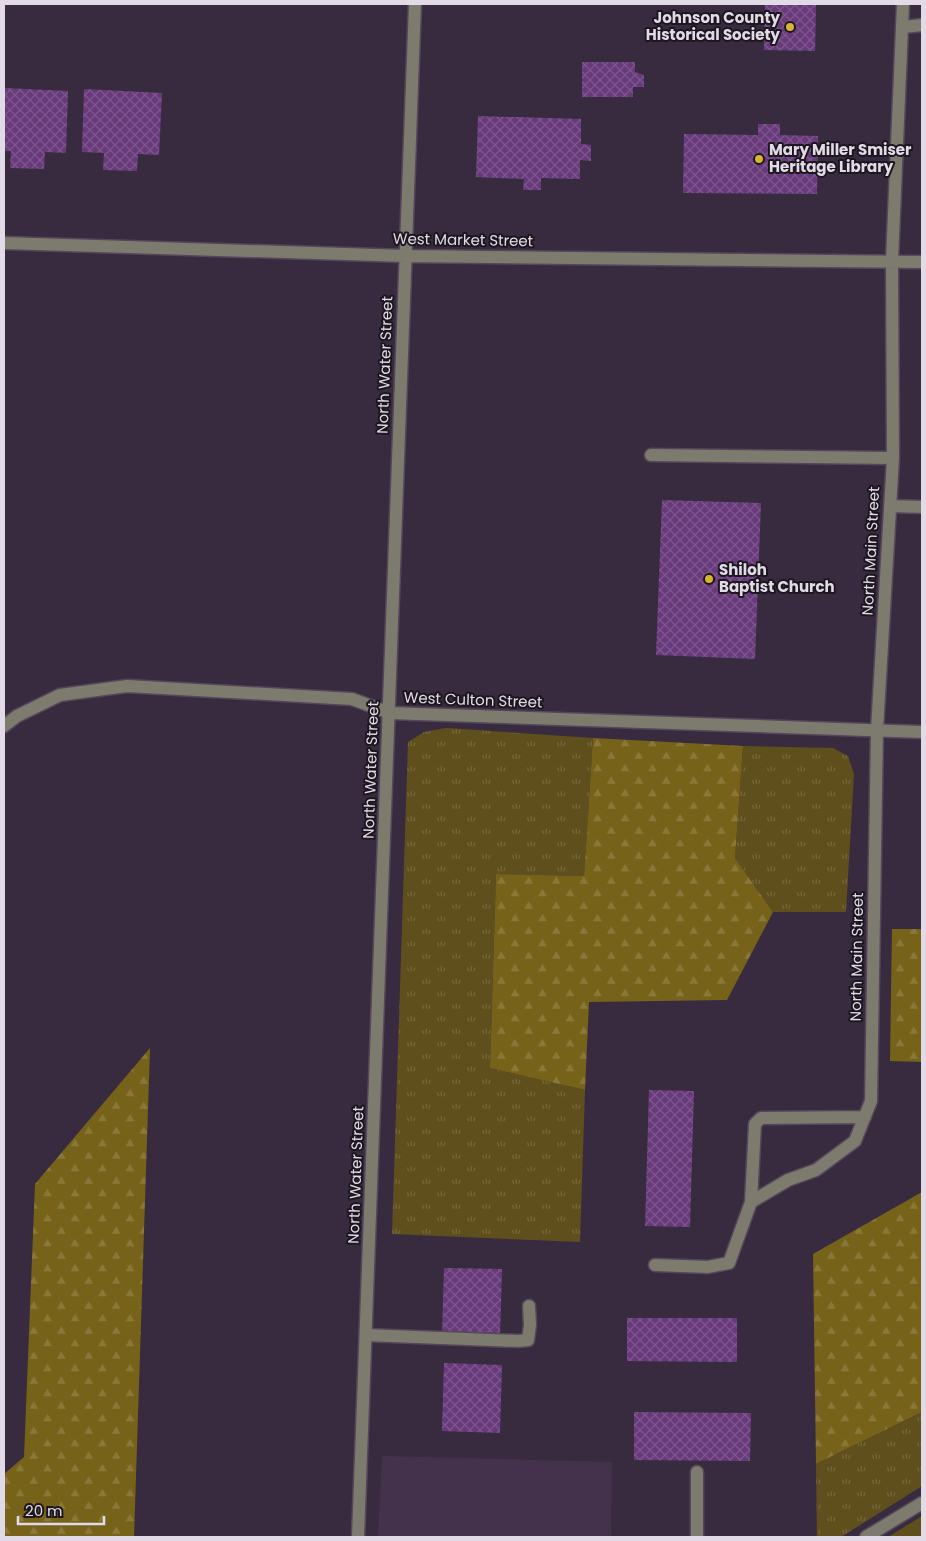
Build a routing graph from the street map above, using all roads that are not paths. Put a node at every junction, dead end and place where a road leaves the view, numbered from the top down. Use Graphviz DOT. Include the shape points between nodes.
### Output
graph roads {
  1 [pos="415,4"];
  2 [pos="903,4"];
  3 [pos="922,25"];
  4 [pos="902,27"];
  5 [pos="4,243"];
  6 [pos="405,256"];
  7 [pos="892,261"];
  8 [pos="922,262"];
  9 [pos="651,455"];
  10 [pos="893,458"];
  11 [pos="890,506"];
  12 [pos="922,507"];
  13 [pos="390,713"];
  14 [pos="4,726"];
  15 [pos="877,730"];
  16 [pos="922,732"];
  17 [pos="865,1117"];
  18 [pos="751,1202"];
  19 [pos="656,1265"];
  20 [pos="529,1306"];
  21 [pos="366,1335"];
  22 [pos="697,1472"];
  23 [pos="922,1503"];
  24 [pos="358,1537"];
  25 [pos="697,1537"];
  26 [pos="866,1537"];
  1 -- 6 [label="street, North Water Street"];
  2 -- 4 [label="street, North Main Street"];
  3 -- 4 [label="street"];
  4 -- 7 [label="street, North Main Street"];
  5 -- 6 [label="street, West Market Street"];
  6 -- 7 [label="street, West Market Street"];
  6 -- 13 [label="street, North Water Street"];
  7 -- 8 [label="street, West Market Street"];
  7 -- 10 [label="street, North Main Street"];
  9 -- 10 [label="street"];
  10 -- 11 [label="street, North Main Street"];
  11 -- 12 [label="street"];
  11 -- 15 [label="street, North Main Street"];
  13 -- 14 [label="street, West Culton Street" via="352,699 127,686 60,695 16,716"];
  13 -- 15 [label="street, West Culton Street"];
  13 -- 21 [label="street, North Water Street"];
  15 -- 16 [label="street, West Culton Street"];
  15 -- 17 [label="street, North Main Street" via="871,1101"];
  17 -- 18 [label="street, North Main Street" via="855,1141 816,1170 788,1180"];
  17 -- 18 [label="street" via="761,1118 755,1124"];
  18 -- 19 [label="street" via="729,1263 708,1267"];
  20 -- 21 [label="street" via="528,1340 518,1342"];
  21 -- 24 [label="street, North Water Street"];
  22 -- 25 [label="street"];
  23 -- 26 [label="street"];
}
